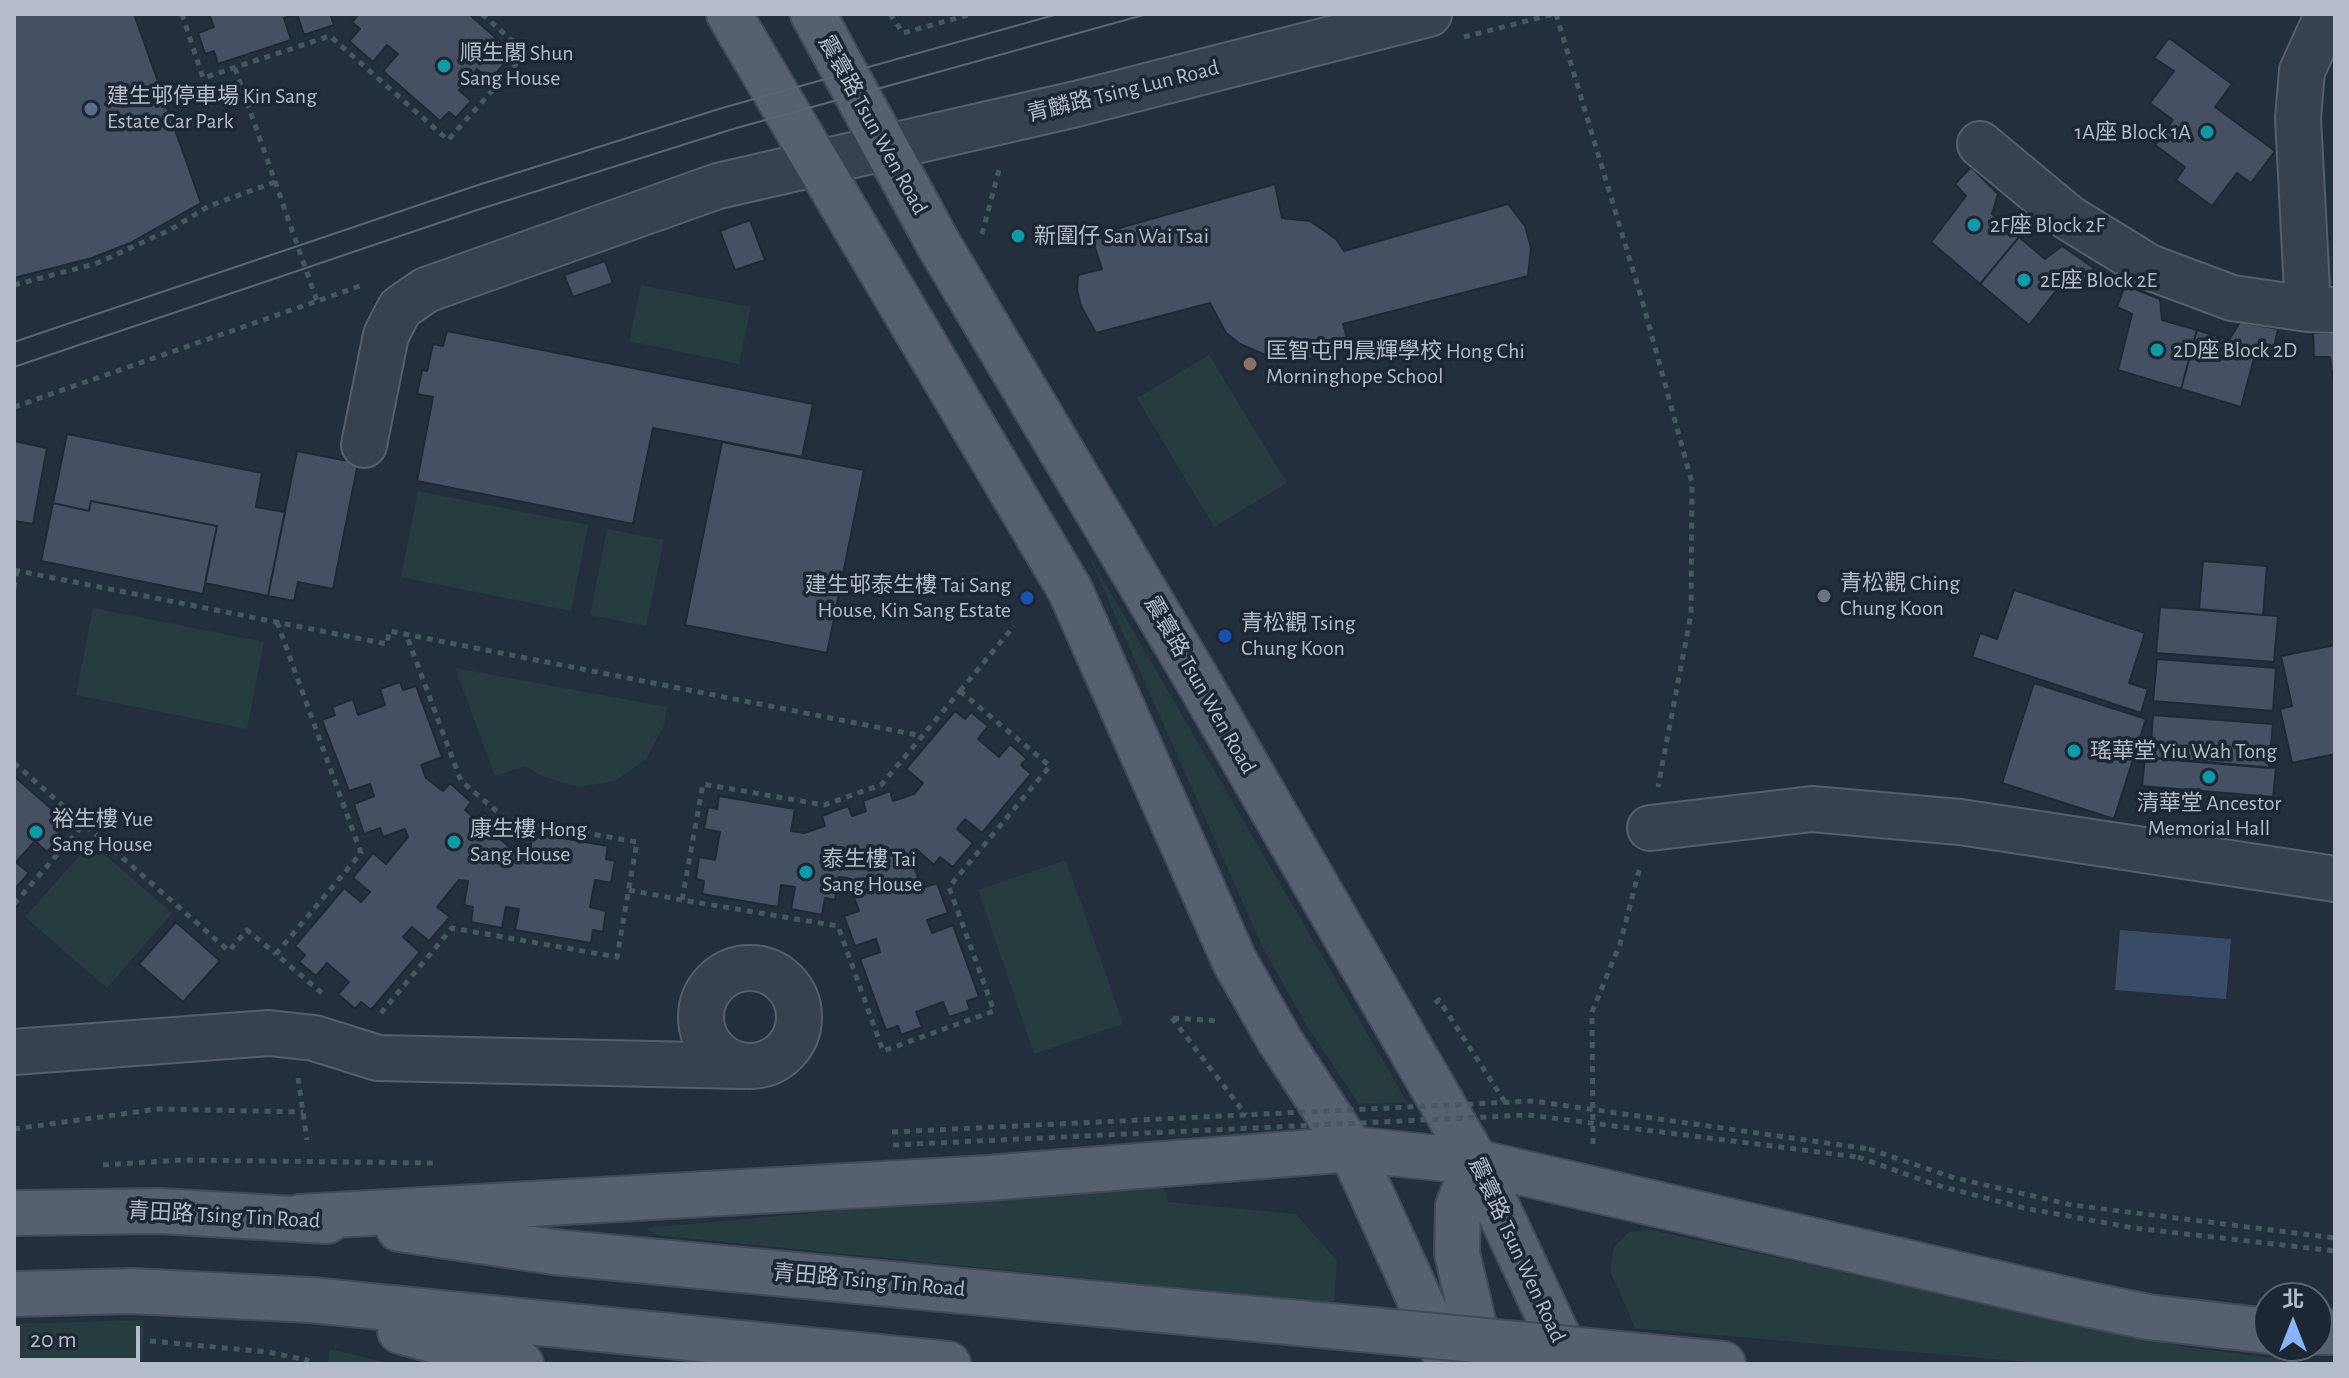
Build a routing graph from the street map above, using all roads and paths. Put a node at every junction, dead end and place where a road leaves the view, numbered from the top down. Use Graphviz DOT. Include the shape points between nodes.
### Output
graph roads {
  1 [pos="182,14"];
  2 [pos="482,14"];
  3 [pos="729,14"];
  4 [pos="813,14"];
  5 [pos="890,14"];
  6 [pos="972,14"];
  7 [pos="1429,14"];
  8 [pos="1556,14"];
  9 [pos="2328,14"];
  10 [pos="235,68"];
  11 [pos="1980,144"];
  12 [pos="885,148"];
  13 [pos="816,164"];
  14 [pos="2318,180"];
  15 [pos="275,182"];
  16 [pos="14,285"];
  17 [pos="2322,310"];
  18 [pos="14,407"];
  19 [pos="364,445"];
  20 [pos="16,571"];
  21 [pos="14,588"];
  22 [pos="277,622"];
  23 [pos="1014,626"];
  24 [pos="406,634"];
  25 [pos="960,691"];
  26 [pos="922,736"];
  27 [pos="14,763"];
  28 [pos="84,824"];
  29 [pos="1650,828"];
  30 [pos="2335,879"];
  31 [pos="629,890"];
  32 [pos="682,900"];
  33 [pos="14,904"];
  34 [pos="276,954"];
  35 [pos="704,1000"];
  36 [pos="1439,1000"];
  37 [pos="334,1004"];
  38 [pos="376,1019"];
  39 [pos="1233,1022"];
  40 [pos="14,1052"];
  41 [pos="615,1064"];
  42 [pos="744,1066"];
  43 [pos="1505,1102"];
  44 [pos="1246,1115"];
  45 [pos="14,1129"];
  46 [pos="892,1132"];
  47 [pos="307,1140"];
  48 [pos="877,1146"];
  49 [pos="1593,1148"];
  50 [pos="1351,1149"];
  51 [pos="1476,1162"];
  52 [pos="440,1163"];
  53 [pos="95,1166"];
  54 [pos="14,1213"];
  55 [pos="300,1217"];
  56 [pos="2335,1238"];
  57 [pos="2335,1251"];
  58 [pos="14,1294"];
  59 [pos="311,1300"];
  60 [pos="2253,1329"];
  61 [pos="150,1341"];
  62 [pos="306,1364"];
  63 [pos="521,1364"];
  64 [pos="948,1364"];
  65 [pos="1449,1364"];
  66 [pos="1483,1364"];
  67 [pos="1571,1364"];
  68 [pos="1723,1364"];
  1 -- 10 [label="path" via="203,78"];
  2 -- 10 [label="path" via="526,53 448,140 330,36"];
  3 -- 13 [label="main road"];
  4 -- 12 [label="main road, 震寰路 Tsun Wen Road"];
  5 -- 6 [label="path" via="903,33"];
  7 -- 12 [label="street, 青麟路 Tsing Lun Road"];
  8 -- 29 [label="path" via="1692,483 1691,614"];
  9 -- 14 [label="street" via="2302,71 2298,118"];
  10 -- 15 [label="path"];
  11 -- 17 [label="street" via="2069,218 2149,267 2232,298"];
  12 -- 13 [label="street, 青麟路 Tsing Lun Road"];
  12 -- 51 [label="main road, 震寰路 Tsun Wen Road"];
  13 -- 19 [label="street, 青麟路 Tsing Lun Road" via="718,186 412,297 386,335"];
  13 -- 50 [label="main road" via="1070,590 1235,962"];
  14 -- 17 [label="street"];
  15 -- 16 [label="path" via="209,206 95,264"];
  15 -- 18 [label="path" via="317,301"];
  20 -- 21 [label="path"];
  20 -- 22 [label="path"];
  22 -- 24 [label="path" via="387,644 389,631"];
  22 -- 34 [label="path" via="361,853"];
  23 -- 25 [label="path"];
  24 -- 26 [label="path"];
  24 -- 31 [label="path" via="461,781 506,819 637,842"];
  25 -- 26 [label="path"];
  25 -- 32 [label="path" via="1050,766 949,887 994,1011 883,1051 838,926"];
  26 -- 32 [label="path" via="881,785 824,805 703,784"];
  27 -- 28 [label="path"];
  28 -- 33 [label="path"];
  28 -- 34 [label="path" via="229,951 247,930"];
  29 -- 30 [label="street" via="1812,809 1960,822"];
  29 -- 49 [label="path" via="1620,944 1592,1012"];
  31 -- 32 [label="path"];
  31 -- 38 [label="path" via="617,957 452,928"];
  34 -- 37 [label="path"];
  35 -- 41 [label="street" via="664,1045"];
  35 -- 42 [label="street" via="701,1022 708,1042 723,1058"];
  35 -- 42 [label="street" via="716,981 735,970 757,968 778,976 793,991 800,1013 797,1035 785,1052 766,1064"];
  36 -- 43 [label="path"];
  39 -- 44 [label="path" via="1172,1018"];
  40 -- 41 [label="street" via="280,1033 378,1058"];
  41 -- 42 [label="street"];
  43 -- 44 [label="path, bridge"];
  43 -- 56 [label="path, bridge" via="1533,1101 1869,1149 1955,1178 2072,1205"];
  44 -- 46 [label="path, bridge"];
  45 -- 47 [label="path" via="158,1109 303,1112"];
  48 -- 57 [label="path, bridge" via="1528,1115 1858,1157 2024,1208 2134,1228"];
  50 -- 51 [label="main road"];
  50 -- 55 [label="main road" via="988,1178"];
  50 -- 65 [label="main road"];
  51 -- 60 [label="main road" via="2077,1302"];
  51 -- 66 [label="main road" via="1458,1206 1457,1253"];
  51 -- 67 [label="main road, 震寰路 Tsun Wen Road"];
  52 -- 53 [label="path" via="182,1160"];
  54 -- 55 [label="main road, 青田路 Tsing Tin Road" via="160,1211"];
  55 -- 68 [label="main road, 青田路 Tsing Tin Road, bridge" via="554,1252"];
  58 -- 59 [label="main road" via="132,1291"];
  59 -- 63 [label="main road" via="417,1337"];
  59 -- 64 [label="main road"];
  61 -- 62 [label="path" via="268,1352 307,1360"];
}
